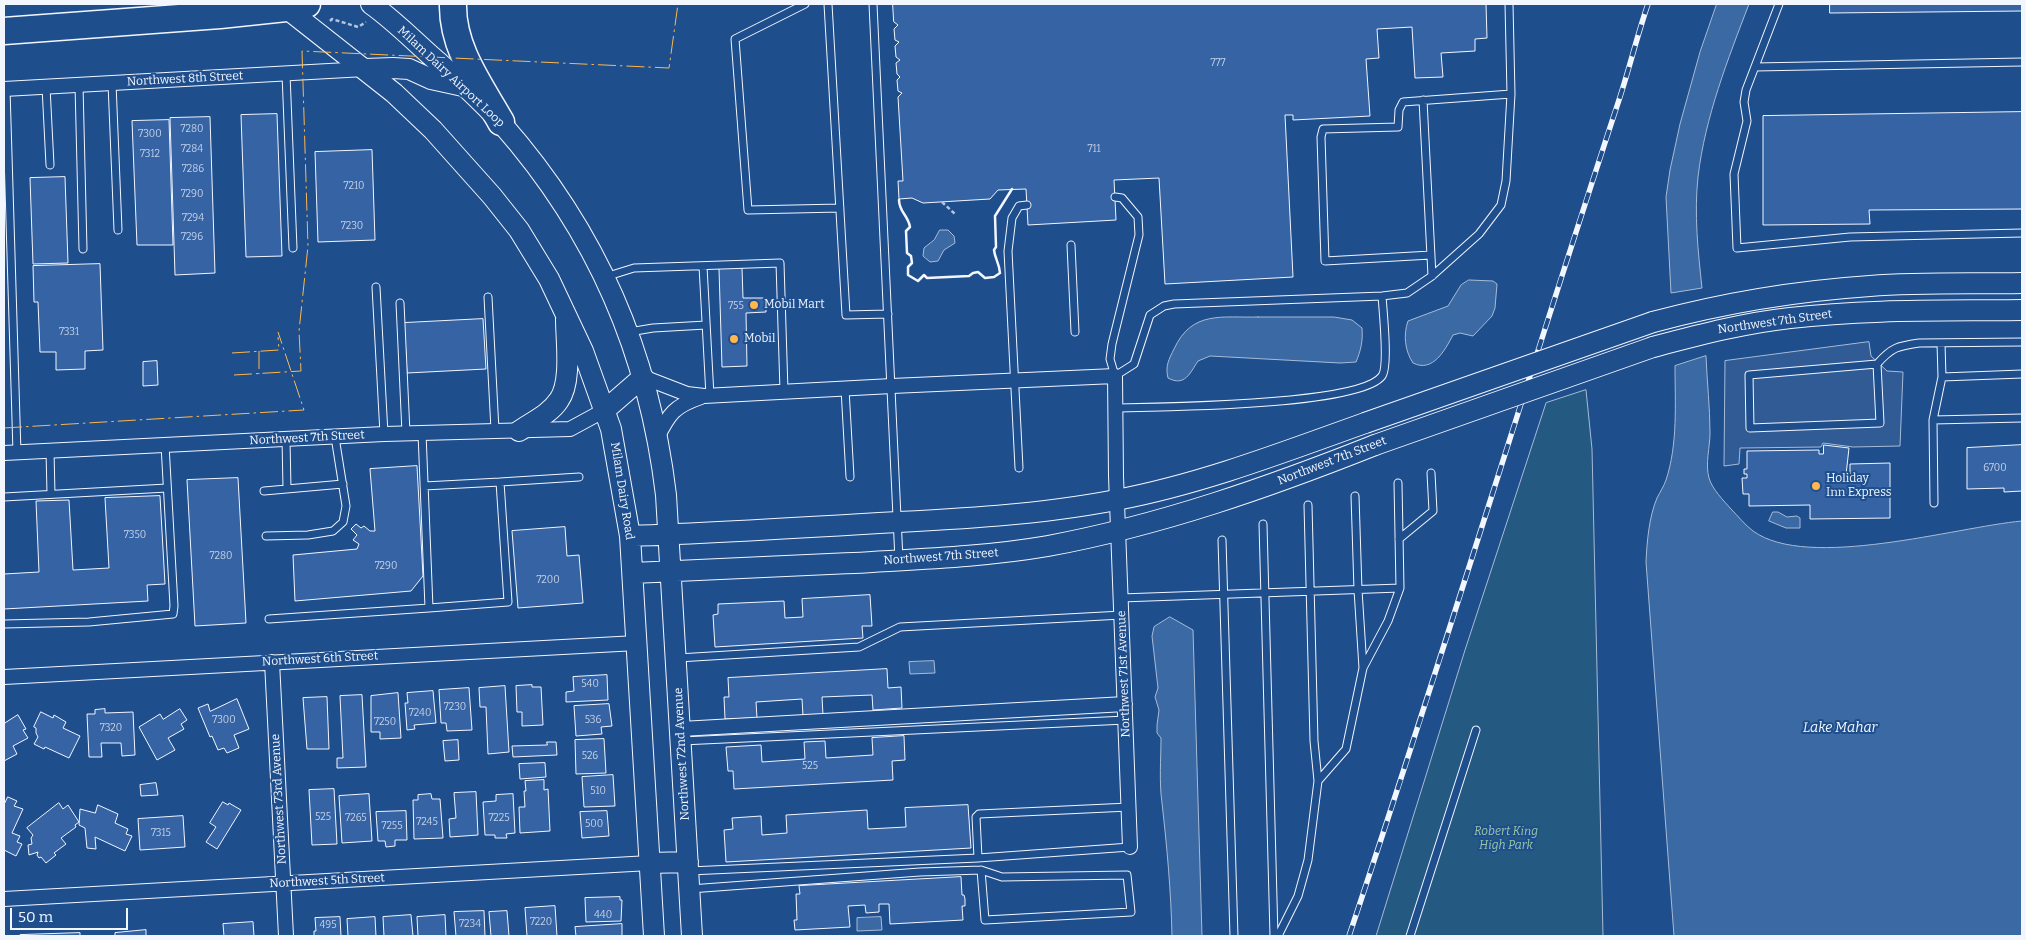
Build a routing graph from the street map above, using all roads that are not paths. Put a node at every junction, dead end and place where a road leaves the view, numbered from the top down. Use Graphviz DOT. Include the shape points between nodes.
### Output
graph roads {
  1 [pos="453,4"];
  2 [pos="805,4"];
  3 [pos="828,4"];
  4 [pos="873,4"];
  5 [pos="1509,4"];
  6 [pos="1778,4"];
  7 [pos="291,5"];
  8 [pos="369,13"];
  9 [pos="4,31"];
  10 [pos="2022,62"];
  11 [pos="1755,67"];
  12 [pos="365,69"];
  13 [pos="286,74"];
  14 [pos="112,83"];
  15 [pos="78,85"];
  16 [pos="46,86"];
  17 [pos="465,87"];
  18 [pos="5,89"];
  19 [pos="1511,94"];
  20 [pos="1423,100"];
  21 [pos="501,122"];
  22 [pos="50,165"];
  23 [pos="1115,198"];
  24 [pos="1027,205"];
  25 [pos="840,208"];
  26 [pos="118,230"];
  27 [pos="2022,233"];
  28 [pos="1071,245"];
  29 [pos="293,248"];
  30 [pos="83,250"];
  31 [pos="1431,255"];
  32 [pos="702,266"];
  33 [pos="1432,276"];
  34 [pos="605,277"];
  35 [pos="2022,283"];
  36 [pos="376,287"];
  37 [pos="1382,296"];
  38 [pos="488,297"];
  39 [pos="400,303"];
  40 [pos="2022,310"];
  41 [pos="566,312"];
  42 [pos="888,314"];
  43 [pos="706,325"];
  44 [pos="629,332"];
  45 [pos="1074,332"];
  46 [pos="2022,342"];
  47 [pos="1941,343"];
  48 [pos="1877,364"];
  49 [pos="2022,374"];
  50 [pos="1115,376"];
  51 [pos="643,377"];
  52 [pos="1942,377"];
  53 [pos="1014,381"];
  54 [pos="892,386"];
  55 [pos="845,389"];
  56 [pos="784,392"];
  57 [pos="707,396"];
  58 [pos="1115,408"];
  59 [pos="605,410"];
  60 [pos="2022,418"];
  61 [pos="1933,420"];
  62 [pos="495,430"];
  63 [pos="519,431"];
  64 [pos="406,433"];
  65 [pos="422,433"];
  66 [pos="384,434"];
  67 [pos="335,437"];
  68 [pos="657,438"];
  69 [pos="286,439"];
  70 [pos="165,445"];
  71 [pos="50,451"];
  72 [pos="10,453"];
  73 [pos="1019,468"];
  74 [pos="1431,473"];
  75 [pos="850,477"];
  76 [pos="579,478"];
  77 [pos="500,482"];
  78 [pos="1398,483"];
  79 [pos="343,484"];
  80 [pos="424,486"];
  81 [pos="168,488"];
  82 [pos="287,489"];
  83 [pos="264,491"];
  84 [pos="51,494"];
  85 [pos="1355,496"];
  86 [pos="4,497"];
  87 [pos="1118,500"];
  88 [pos="1934,502"];
  89 [pos="1308,506"];
  90 [pos="898,522"];
  91 [pos="1263,524"];
  92 [pos="1119,531"];
  93 [pos="669,534"];
  94 [pos="266,536"];
  95 [pos="630,536"];
  96 [pos="1399,539"];
  97 [pos="1222,540"];
  98 [pos="899,560"];
  99 [pos="672,572"];
  100 [pos="633,574"];
  101 [pos="1400,588"];
  102 [pos="1358,590"];
  103 [pos="1311,591"];
  104 [pos="1264,593"];
  105 [pos="1224,594"];
  106 [pos="1121,598"];
  107 [pos="429,608"];
  108 [pos="1122,615"];
  109 [pos="269,620"];
  110 [pos="4,624"];
  111 [pos="637,643"];
  112 [pos="676,658"];
  113 [pos="272,662"];
  114 [pos="1363,668"];
  115 [pos="4,677"];
  116 [pos="1125,704"];
  117 [pos="1126,720"];
  118 [pos="1476,730"];
  119 [pos="681,735"];
  120 [pos="1318,781"];
  121 [pos="1129,807"];
  122 [pos="1130,847"];
  123 [pos="978,858"];
  124 [pos="650,863"];
  125 [pos="981,870"];
  126 [pos="689,874"];
  127 [pos="284,883"];
  128 [pos="4,899"];
  129 [pos="286,936"];
  130 [pos="654,936"];
  131 [pos="692,936"];
  132 [pos="1234,936"];
  133 [pos="1276,936"];
  134 [pos="1410,936"];
  1 -- 21 [label="highway" via="454,22 464,56"];
  2 -- 25 [label="lane" via="735,40 748,210"];
  3 -- 25 [label="lane"];
  4 -- 42 [label="lane"];
  5 -- 19 [label="lane"];
  6 -- 11 [label="lane"];
  7 -- 9 [label="highway"];
  7 -- 12 [label="main road"];
  8 -- 17 [label="main road, Milam Dairy Airport Loop"];
  10 -- 11 [label="lane"];
  11 -- 27 [label="lane" via="1746,90 1747,121 1734,174 1737,248 1850,237"];
  12 -- 13 [label="street, Northwest 8th Street"];
  12 -- 17 [label="main road" via="409,69 431,79"];
  12 -- 41 [label="main road" via="433,130 492,196 519,230"];
  13 -- 14 [label="street, Northwest 8th Street"];
  13 -- 29 [label="lane"];
  14 -- 15 [label="street, Northwest 8th Street"];
  14 -- 26 [label="lane"];
  15 -- 16 [label="street, Northwest 8th Street"];
  15 -- 30 [label="lane"];
  16 -- 18 [label="street, Northwest 8th Street"];
  16 -- 22 [label="lane"];
  17 -- 21 [label="main road, Milam Dairy Airport Loop"];
  18 -- 72 [label="lane"];
  19 -- 20 [label="lane"];
  19 -- 33 [label="lane" via="1506,180 1501,205 1479,234"];
  20 -- 31 [label="lane"];
  20 -- 31 [label="lane" via="1403,102 1398,127 1323,129 1325,261"];
  21 -- 34 [label="main road, Milam Dairy Airport Loop" via="565,206"];
  23 -- 50 [label="lane" via="1122,198 1138,217 1140,235 1112,344 1110,358"];
  24 -- 53 [label="lane" via="1019,206 1012,218 1008,251"];
  25 -- 42 [label="lane" via="846,315"];
  28 -- 45 [label="lane"];
  31 -- 33 [label="lane"];
  32 -- 34 [label="lane" via="634,268"];
  32 -- 43 [label="lane"];
  32 -- 56 [label="lane" via="780,264"];
  33 -- 37 [label="lane" via="1407,293"];
  34 -- 44 [label="main road, Milam Dairy Airport Loop"];
  35 -- 87 [label="main road, Northwest 7th Street, bridge" via="1832,289 1744,301 1653,322 1233,469"];
  36 -- 66 [label="lane"];
  37 -- 50 [label="lane" via="1164,306 1150,314 1134,364"];
  37 -- 58 [label="lane" via="1385,365 1381,377 1373,382 1309,398"];
  38 -- 62 [label="lane"];
  39 -- 64 [label="lane"];
  40 -- 92 [label="main road, Northwest 7th Street, bridge" via="1881,312 1790,318 1717,330 1653,347 1221,502"];
  41 -- 59 [label="main road"];
  41 -- 63 [label="main road" via="563,394 548,411"];
  42 -- 54 [label="lane"];
  43 -- 44 [label="lane"];
  43 -- 57 [label="lane"];
  44 -- 51 [label="main road, Milam Dairy Airport Loop"];
  46 -- 47 [label="lane"];
  47 -- 48 [label="lane" via="1903,346 1889,351"];
  47 -- 52 [label="lane"];
  48 -- 48 [label="lane" via="1749,375 1750,428 1880,423"];
  49 -- 52 [label="lane"];
  50 -- 53 [label="street"];
  50 -- 58 [label="street, Northwest 71st Avenue"];
  51 -- 57 [label="street" via="687,394"];
  51 -- 59 [label="main road"];
  51 -- 68 [label="main road, Milam Dairy Airport Loop"];
  52 -- 61 [label="lane"];
  53 -- 54 [label="street"];
  53 -- 73 [label="lane"];
  54 -- 55 [label="street"];
  54 -- 90 [label="lane"];
  55 -- 56 [label="street"];
  55 -- 75 [label="lane"];
  56 -- 57 [label="street"];
  57 -- 68 [label="street" via="686,402 672,412"];
  58 -- 87 [label="street, Northwest 71st Avenue"];
  59 -- 63 [label="street, Northwest 7th Street" via="570,429"];
  59 -- 95 [label="main road, Milam Dairy Road" via="616,450"];
  60 -- 61 [label="lane"];
  61 -- 88 [label="lane"];
  62 -- 63 [label="street, Northwest 7th Street"];
  62 -- 65 [label="street, Northwest 7th Street"];
  64 -- 65 [label="street, Northwest 7th Street"];
  64 -- 66 [label="street, Northwest 7th Street"];
  65 -- 80 [label="lane"];
  66 -- 67 [label="street, Northwest 7th Street"];
  67 -- 69 [label="street, Northwest 7th Street"];
  67 -- 79 [label="lane"];
  68 -- 93 [label="main road, Milam Dairy Airport Loop"];
  69 -- 70 [label="street, Northwest 7th Street"];
  69 -- 82 [label="lane"];
  70 -- 71 [label="street, Northwest 7th Street"];
  70 -- 81 [label="lane"];
  71 -- 72 [label="street, Northwest 7th Street"];
  71 -- 84 [label="lane"];
  74 -- 96 [label="lane" via="1432,510"];
  76 -- 77 [label="lane"];
  77 -- 80 [label="lane"];
  77 -- 107 [label="lane" via="508,602"];
  78 -- 96 [label="lane"];
  79 -- 82 [label="lane"];
  79 -- 94 [label="lane" via="346,506 343,522 332,531"];
  80 -- 107 [label="lane"];
  81 -- 84 [label="lane"];
  81 -- 110 [label="lane" via="173,614 89,622"];
  82 -- 83 [label="lane"];
  84 -- 86 [label="lane"];
  85 -- 102 [label="lane"];
  87 -- 90 [label="main road, Northwest 7th Street" via="1039,512"];
  87 -- 92 [label="street, Northwest 71st Avenue"];
  89 -- 103 [label="lane"];
  90 -- 93 [label="main road, Northwest 7th Street"];
  90 -- 98 [label="lane"];
  91 -- 104 [label="lane"];
  92 -- 98 [label="main road, Northwest 7th Street" via="991,554"];
  92 -- 106 [label="street, Northwest 71st Avenue"];
  93 -- 95 [label="main road, Northwest 7th Street"];
  93 -- 99 [label="main road, Milam Dairy Airport Loop"];
  95 -- 100 [label="main road, Milam Dairy Road"];
  96 -- 101 [label="lane"];
  97 -- 105 [label="lane"];
  98 -- 99 [label="main road, Northwest 7th Street"];
  99 -- 100 [label="main road, Northwest 7th Street"];
  99 -- 112 [label="main road, Northwest 72nd Avenue"];
  100 -- 111 [label="main road"];
  101 -- 102 [label="lane"];
  101 -- 114 [label="lane" via="1388,621"];
  102 -- 103 [label="lane"];
  102 -- 114 [label="lane"];
  103 -- 104 [label="lane"];
  103 -- 120 [label="lane" via="1314,741"];
  104 -- 105 [label="lane"];
  104 -- 133 [label="lane"];
  105 -- 106 [label="lane"];
  105 -- 132 [label="lane"];
  106 -- 108 [label="street, Northwest 71st Avenue"];
  107 -- 109 [label="lane"];
  108 -- 112 [label="lane" via="900,627 859,647"];
  108 -- 116 [label="street, Northwest 71st Avenue"];
  111 -- 113 [label="street, Northwest 6th Street"];
  111 -- 124 [label="main road"];
  112 -- 119 [label="main road, Northwest 72nd Avenue"];
  113 -- 115 [label="street, Northwest 6th Street"];
  113 -- 127 [label="street, Northwest 73rd Avenue"];
  114 -- 120 [label="lane" via="1346,749"];
  116 -- 117 [label="street, Northwest 71st Avenue"];
  116 -- 119 [label="street"];
  117 -- 119 [label="lane"];
  117 -- 121 [label="street, Northwest 71st Avenue"];
  118 -- 134 [label="lane"];
  119 -- 126 [label="main road, Northwest 72nd Avenue"];
  120 -- 133 [label="lane" via="1308,860 1298,896"];
  121 -- 122 [label="street, Northwest 71st Avenue"];
  121 -- 123 [label="lane" via="979,814 976,817"];
  122 -- 123 [label="lane"];
  123 -- 126 [label="lane"];
  124 -- 126 [label="main road"];
  124 -- 127 [label="street, Northwest 5th Street"];
  124 -- 130 [label="main road"];
  125 -- 125 [label="lane" via="1002,877 1127,875 1131,912 985,920"];
  125 -- 126 [label="lane"];
  126 -- 131 [label="main road, Northwest 72nd Avenue"];
  127 -- 128 [label="street, Northwest 5th Street"];
  127 -- 129 [label="street, Northwest 73rd Avenue"];
}
